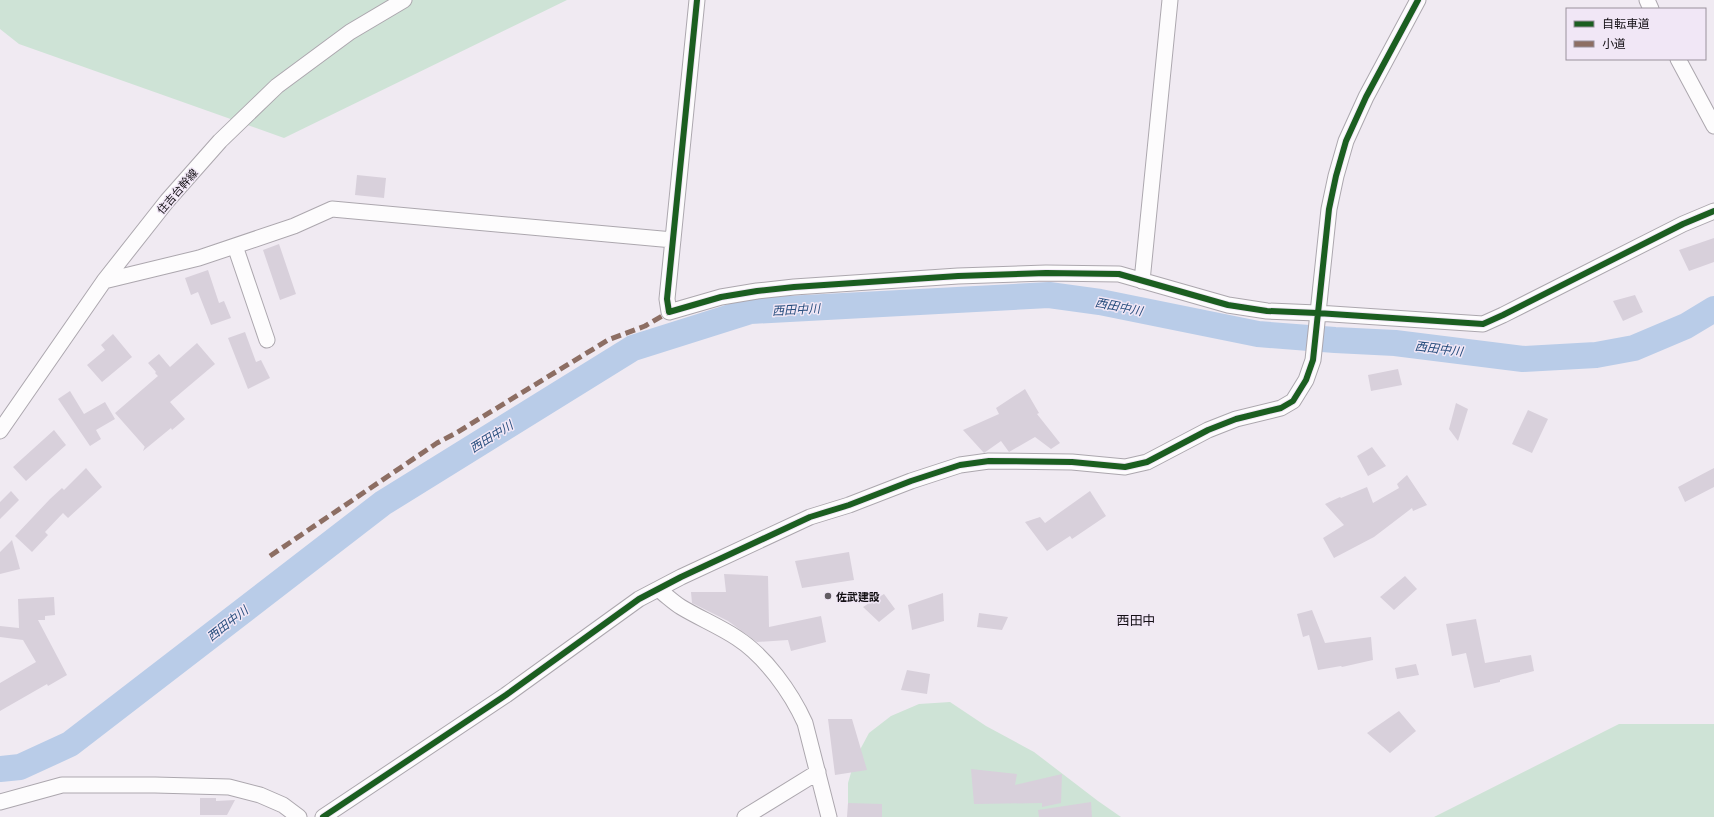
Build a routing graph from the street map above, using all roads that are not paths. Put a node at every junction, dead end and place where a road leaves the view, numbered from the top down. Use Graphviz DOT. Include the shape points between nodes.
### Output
graph roads {
  1 [pos="404,0"];
  2 [pos="697,0"];
  3 [pos="1170,0"];
  4 [pos="1418,0"];
  5 [pos="1679,60"];
  6 [pos="1714,126"];
  7 [pos="1714,211"];
  8 [pos="673,240"];
  9 [pos="235,246"];
  10 [pos="104,281"];
  11 [pos="1142,281"];
  12 [pos="1317,318"];
  13 [pos="267,340"];
  14 [pos="0,431"];
  15 [pos="659,590"];
  16 [pos="818,772"];
  17 [pos="0,802"];
  18 [pos="299,817"];
  19 [pos="323,817"];
  20 [pos="745,817"];
  21 [pos="829,817"];
  1 -- 10 [label="street, 住吉台幹線" via="350,32 277,86 220,141"];
  2 -- 8 [label="street"];
  3 -- 11 [label="street"];
  4 -- 12 [label="street" via="1366,97 1346,141 1329,209"];
  5 -- 6 [label="street"];
  7 -- 12 [label="street" via="1483,324"];
  8 -- 9 [label="street" via="332,209 294,226"];
  8 -- 11 [label="street" via="667,299 670,312 721,297 757,291 908,279 1046,273 1119,274"];
  9 -- 10 [label="street" via="199,258"];
  9 -- 13 [label="street"];
  10 -- 14 [label="street, 住吉台幹線"];
  11 -- 12 [label="street" via="1228,305"];
  12 -- 15 [label="street" via="1313,360 1306,380 1293,401 1281,408 1236,419 1208,430 1147,462 1125,467 1072,462 989,461 960,465 810,517 681,577"];
  15 -- 16 [label="street" via="679,606 738,638 759,656 799,709 809,735"];
  15 -- 19 [label="street" via="638,600 506,695"];
  16 -- 20 [label="street"];
  16 -- 21 [label="street"];
  17 -- 18 [label="street" via="62,786 229,787 260,795 283,805"];
}
